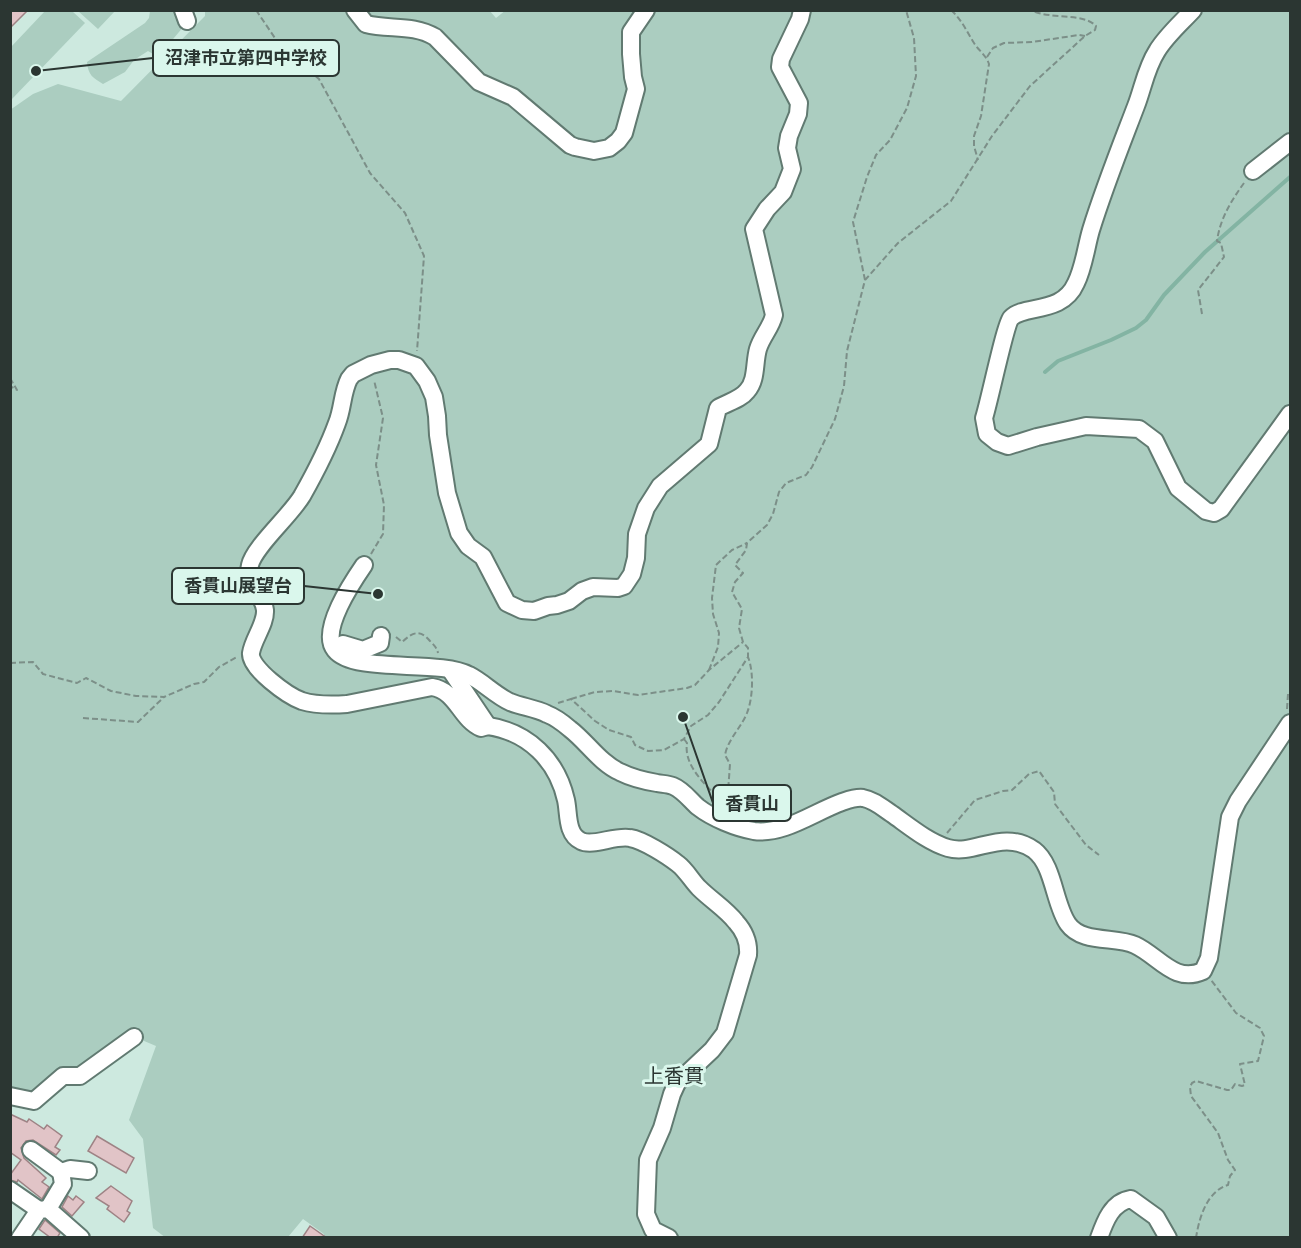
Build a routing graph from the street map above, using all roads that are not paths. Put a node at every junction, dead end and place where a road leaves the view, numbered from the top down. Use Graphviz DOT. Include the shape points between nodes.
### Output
graph roads {
  1 [pos="355,10"];
  2 [pos="646,10"];
  3 [pos="802,10"];
  4 [pos="1193,10"];
  5 [pos="1290,142"];
  6 [pos="1254,171"];
  7 [pos="1290,414"];
  8 [pos="364,565"];
  9 [pos="387,636"];
  10 [pos="331,639"];
  11 [pos="443,669"];
  12 [pos="1290,723"];
  13 [pos="488,726"];
  14 [pos="134,1037"];
  15 [pos="10,1096"];
  16 [pos="31,1150"];
  17 [pos="61,1172"];
  18 [pos="88,1172"];
  19 [pos="10,1190"];
  20 [pos="44,1210"];
  21 [pos="20,1238"];
  22 [pos="81,1238"];
  23 [pos="669,1238"];
  24 [pos="1099,1238"];
  25 [pos="1168,1238"];
  1 -- 2 [label="street" via="366,24 420,29 435,37 479,82 513,96 570,144 594,151 618,141 628,122 636,89 631,32"];
  3 -- 13 [label="street" via="780,67 799,103 787,148 792,169 783,192 754,229 774,315 771,327 758,350 753,382 747,391 718,408 709,444 660,486 646,508 637,534 632,574 624,586 593,587 569,601 534,611 507,603 483,557 459,533 447,493 434,397 427,381 416,366 390,360 371,365 349,379 339,420 301,498 251,561 248,578 265,611 251,660 287,693 302,701 332,705 440,688 449,693 476,726"];
  4 -- 7 [label="street" via="1157,51 1147,72 1105,186 1076,286 1056,304 1016,314 1009,320 984,426 987,434 1008,446 1086,426 1139,429 1155,441 1178,488 1214,513 1221,509"];
  5 -- 6 [label="street"];
  8 -- 10 [label="street" via="341,604"];
  9 -- 10 [label="street" via="363,650"];
  10 -- 11 [label="street" via="334,649 351,658"];
  11 -- 12 [label="street" via="469,675 508,701 545,713 572,730 619,772 671,785 704,811 735,826 771,830 863,798 876,802 951,850 999,842 1031,848 1047,870 1062,911 1074,930 1137,946 1172,970 1194,975 1203,971 1209,958 1230,817"];
  11 -- 13 [label="street"];
  13 -- 23 [label="street" via="523,737 546,759 566,798 569,827 580,841 588,843 619,836 633,838 660,852 681,866 699,889 737,922 749,945 725,1033 677,1083 648,1160 646,1214 653,1230"];
  14 -- 15 [label="street" via="80,1076 63,1076 34,1101"];
  16 -- 17 [label="street"];
  17 -- 18 [label="street"];
  17 -- 20 [label="street" via="63,1184"];
  19 -- 20 [label="street"];
  20 -- 21 [label="street"];
  20 -- 22 [label="street"];
  24 -- 25 [label="street" via="1112,1209 1131,1199 1156,1217"];
}
